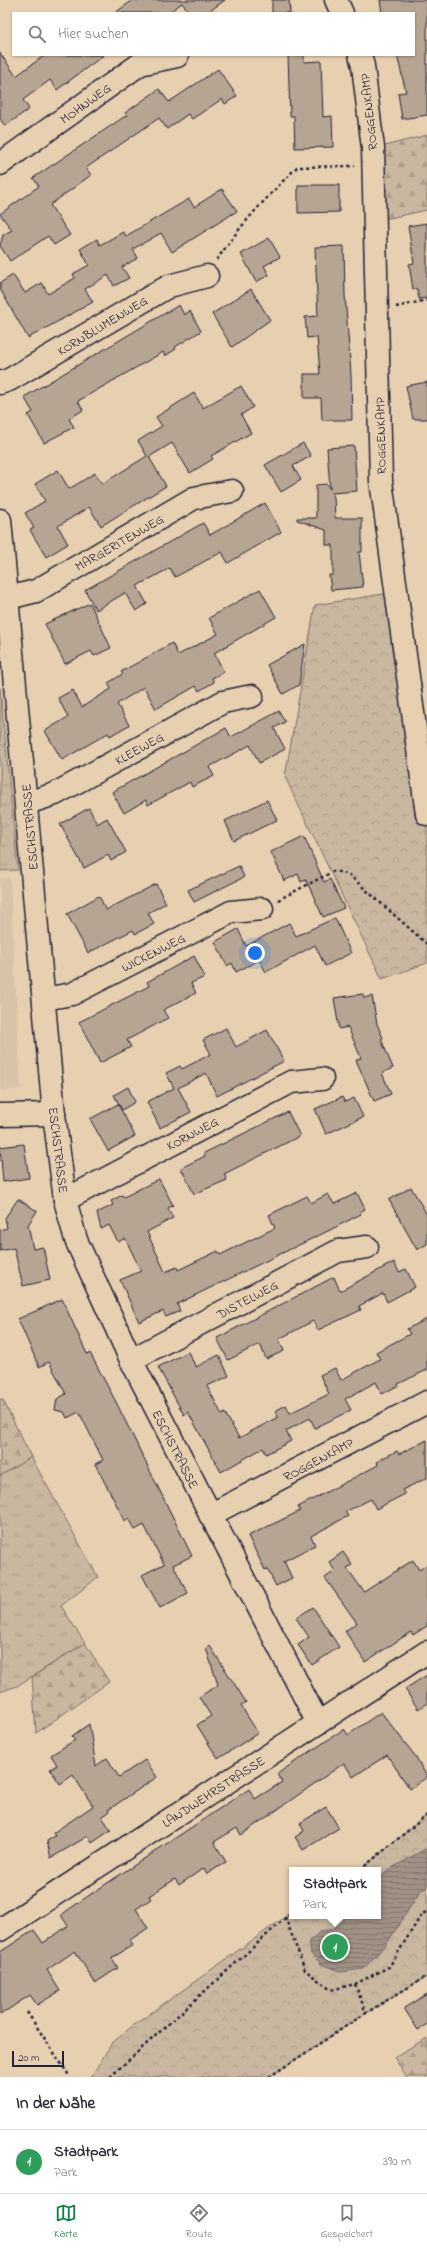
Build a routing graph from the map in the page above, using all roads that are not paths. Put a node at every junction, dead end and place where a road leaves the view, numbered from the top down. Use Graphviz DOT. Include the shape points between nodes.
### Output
graph roads {
  1 [pos="336,0"];
  2 [pos="342,12"];
  3 [pos="177,56"];
  4 [pos="360,56"];
  5 [pos="0,164"];
  6 [pos="207,276"];
  7 [pos="0,383"];
  8 [pos="232,491"];
  9 [pos="0,520"];
  10 [pos="8,598"];
  11 [pos="252,696"];
  12 [pos="27,803"];
  13 [pos="427,814"];
  14 [pos="262,909"];
  15 [pos="44,999"];
  16 [pos="322,1079"];
  17 [pos="54,1114"];
  18 [pos="0,1115"];
  19 [pos="65,1200"];
  20 [pos="367,1247"];
  21 [pos="131,1360"];
  22 [pos="427,1402"];
  23 [pos="210,1515"];
  24 [pos="427,1652"];
  25 [pos="318,1723"];
  26 [pos="0,1930"];
  1 -- 2 [label="street"];
  3 -- 5 [label="street, MOHNWEG" via="140,64"];
  4 -- 13 [label="street, ROGGENKAMP" via="373,166 381,481"];
  6 -- 7 [label="street, KORNBLUMENWEG" via="169,286"];
  8 -- 10 [label="street, MARGERITENWEG" via="194,498 36,591"];
  9 -- 10 [label="street, ESCHSTRASSE"];
  10 -- 12 [label="street, ESCHSTRASSE"];
  11 -- 12 [label="street, KLEEWEG" via="223,702 55,794"];
  12 -- 15 [label="street, ESCHSTRASSE"];
  14 -- 15 [label="street, WICKENWEG" via="231,912 72,994"];
  15 -- 17 [label="street, ESCHSTRASSE"];
  16 -- 19 [label="street, KORNWEG" via="291,1082"];
  17 -- 18 [label="street"];
  17 -- 19 [label="street, ESCHSTRASSE"];
  19 -- 21 [label="street, ESCHSTRASSE" via="76,1240"];
  20 -- 21 [label="street, DISTELWEG" via="338,1251"];
  21 -- 23 [label="street, ESCHSTRASSE"];
  22 -- 23 [label="street, ROGGENKAMP"];
  23 -- 25 [label="street, ESCHSTRASSE"];
  24 -- 25 [label="street, LANDWEHRSTRASSE"];
  25 -- 26 [label="street, LANDWEHRSTRASSE"];
}
